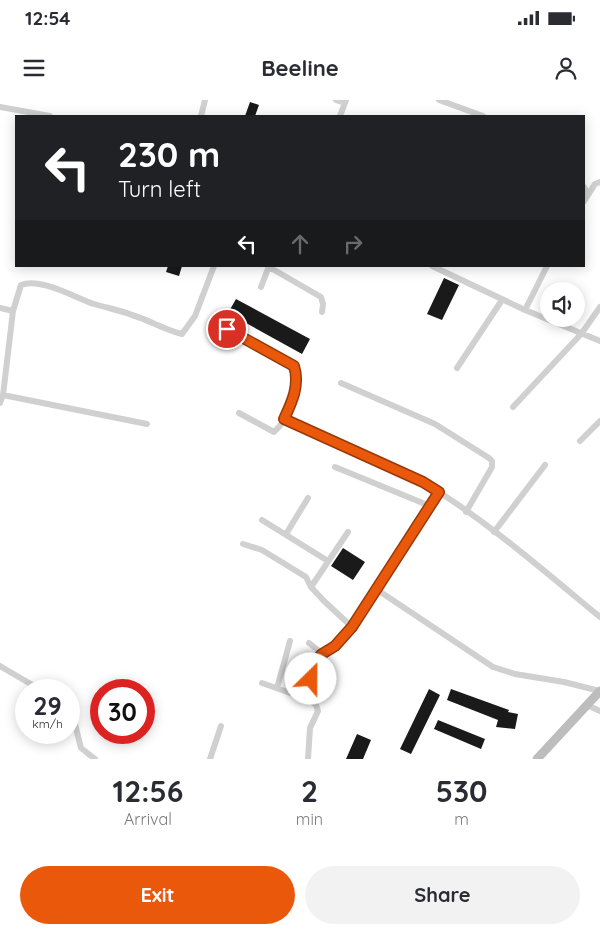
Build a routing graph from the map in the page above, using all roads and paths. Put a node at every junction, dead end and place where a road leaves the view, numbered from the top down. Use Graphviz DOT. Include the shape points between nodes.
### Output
graph roads {
  1 [pos="205,100"];
  2 [pos="336,100"];
  3 [pos="439,100"];
  4 [pos="346,102"];
  5 [pos="0,107"];
  6 [pos="44,115"];
  7 [pos="200,115"];
  8 [pos="340,115"];
  9 [pos="480,115"];
  10 [pos="600,182"];
  11 [pos="585,188"];
  12 [pos="588,194"];
  13 [pos="585,199"];
  14 [pos="214,267"];
  15 [pos="269,267"];
  16 [pos="434,267"];
  17 [pos="546,267"];
  18 [pos="261,287"];
  19 [pos="502,300"];
  20 [pos="600,307"];
  21 [pos="0,308"];
  22 [pos="525,310"];
  23 [pos="13,311"];
  24 [pos="322,312"];
  25 [pos="227,329"];
  26 [pos="582,333"];
  27 [pos="600,341"];
  28 [pos="457,368"];
  29 [pos="341,383"];
  30 [pos="3,395"];
  31 [pos="0,404"];
  32 [pos="513,407"];
  33 [pos="239,413"];
  34 [pos="284,419"];
  35 [pos="600,421"];
  36 [pos="146,424"];
  37 [pos="580,441"];
  38 [pos="544,465"];
  39 [pos="335,467"];
  40 [pos="439,492"];
  41 [pos="308,498"];
  42 [pos="430,506"];
  43 [pos="466,512"];
  44 [pos="262,520"];
  45 [pos="348,532"];
  46 [pos="494,532"];
  47 [pos="286,534"];
  48 [pos="243,544"];
  49 [pos="328,561"];
  50 [pos="311,587"];
  51 [pos="376,589"];
  52 [pos="600,617"];
  53 [pos="352,627"];
  54 [pos="290,642"];
  55 [pos="309,643"];
  56 [pos="322,654"];
  57 [pos="0,666"];
  58 [pos="22,679"];
  59 [pos="262,683"];
  60 [pos="277,688"];
  61 [pos="600,691"];
  62 [pos="307,699"];
  63 [pos="587,704"];
  64 [pos="600,711"];
  65 [pos="221,726"];
  66 [pos="79,744"];
  67 [pos="95,759"];
  68 [pos="210,759"];
  69 [pos="308,759"];
  70 [pos="537,759"];
  1 -- 7 [label="street"];
  2 -- 4 [label="street"];
  3 -- 9 [label="street"];
  4 -- 8 [label="street"];
  5 -- 6 [label="street"];
  10 -- 12 [label="street" via="594,184"];
  11 -- 12 [label="street"];
  12 -- 13 [label="street"];
  14 -- 23 [label="street" via="195,316 182,334 132,314 36,284 21,285"];
  15 -- 18 [label="street"];
  15 -- 24 [label="street" via="321,297"];
  16 -- 19 [label="street"];
  17 -- 22 [label="street"];
  19 -- 22 [label="street"];
  19 -- 28 [label="street"];
  20 -- 26 [label="street"];
  21 -- 23 [label="street"];
  22 -- 26 [label="street"];
  23 -- 30 [label="street"];
  25 -- 34 [label="street" via="294,366 295,395"];
  26 -- 27 [label="street"];
  26 -- 32 [label="street"];
  29 -- 43 [label="street" via="435,424 492,461 492,467"];
  30 -- 31 [label="street"];
  30 -- 36 [label="street"];
  33 -- 34 [label="street" via="274,432"];
  34 -- 40 [label="street"];
  35 -- 37 [label="street"];
  38 -- 46 [label="street"];
  39 -- 42 [label="street"];
  40 -- 42 [label="street"];
  40 -- 43 [label="street"];
  41 -- 47 [label="street"];
  42 -- 51 [label="street"];
  43 -- 46 [label="street"];
  44 -- 47 [label="street"];
  45 -- 49 [label="street"];
  46 -- 52 [label="street"];
  47 -- 49 [label="street"];
  48 -- 50 [label="street" via="262,550 306,577"];
  49 -- 50 [label="street"];
  50 -- 53 [label="street"];
  51 -- 53 [label="street"];
  51 -- 61 [label="street" via="493,667"];
  53 -- 56 [label="street" via="335,646"];
  54 -- 60 [label="street"];
  55 -- 56 [label="street"];
  56 -- 62 [label="street" via="316,661"];
  57 -- 58 [label="street"];
  59 -- 60 [label="street"];
  60 -- 62 [label="street"];
  61 -- 63 [label="main road"];
  62 -- 69 [label="street" via="318,711 310,728"];
  63 -- 64 [label="street"];
  63 -- 70 [label="main road"];
  65 -- 68 [label="street"];
  66 -- 67 [label="street"];
}
